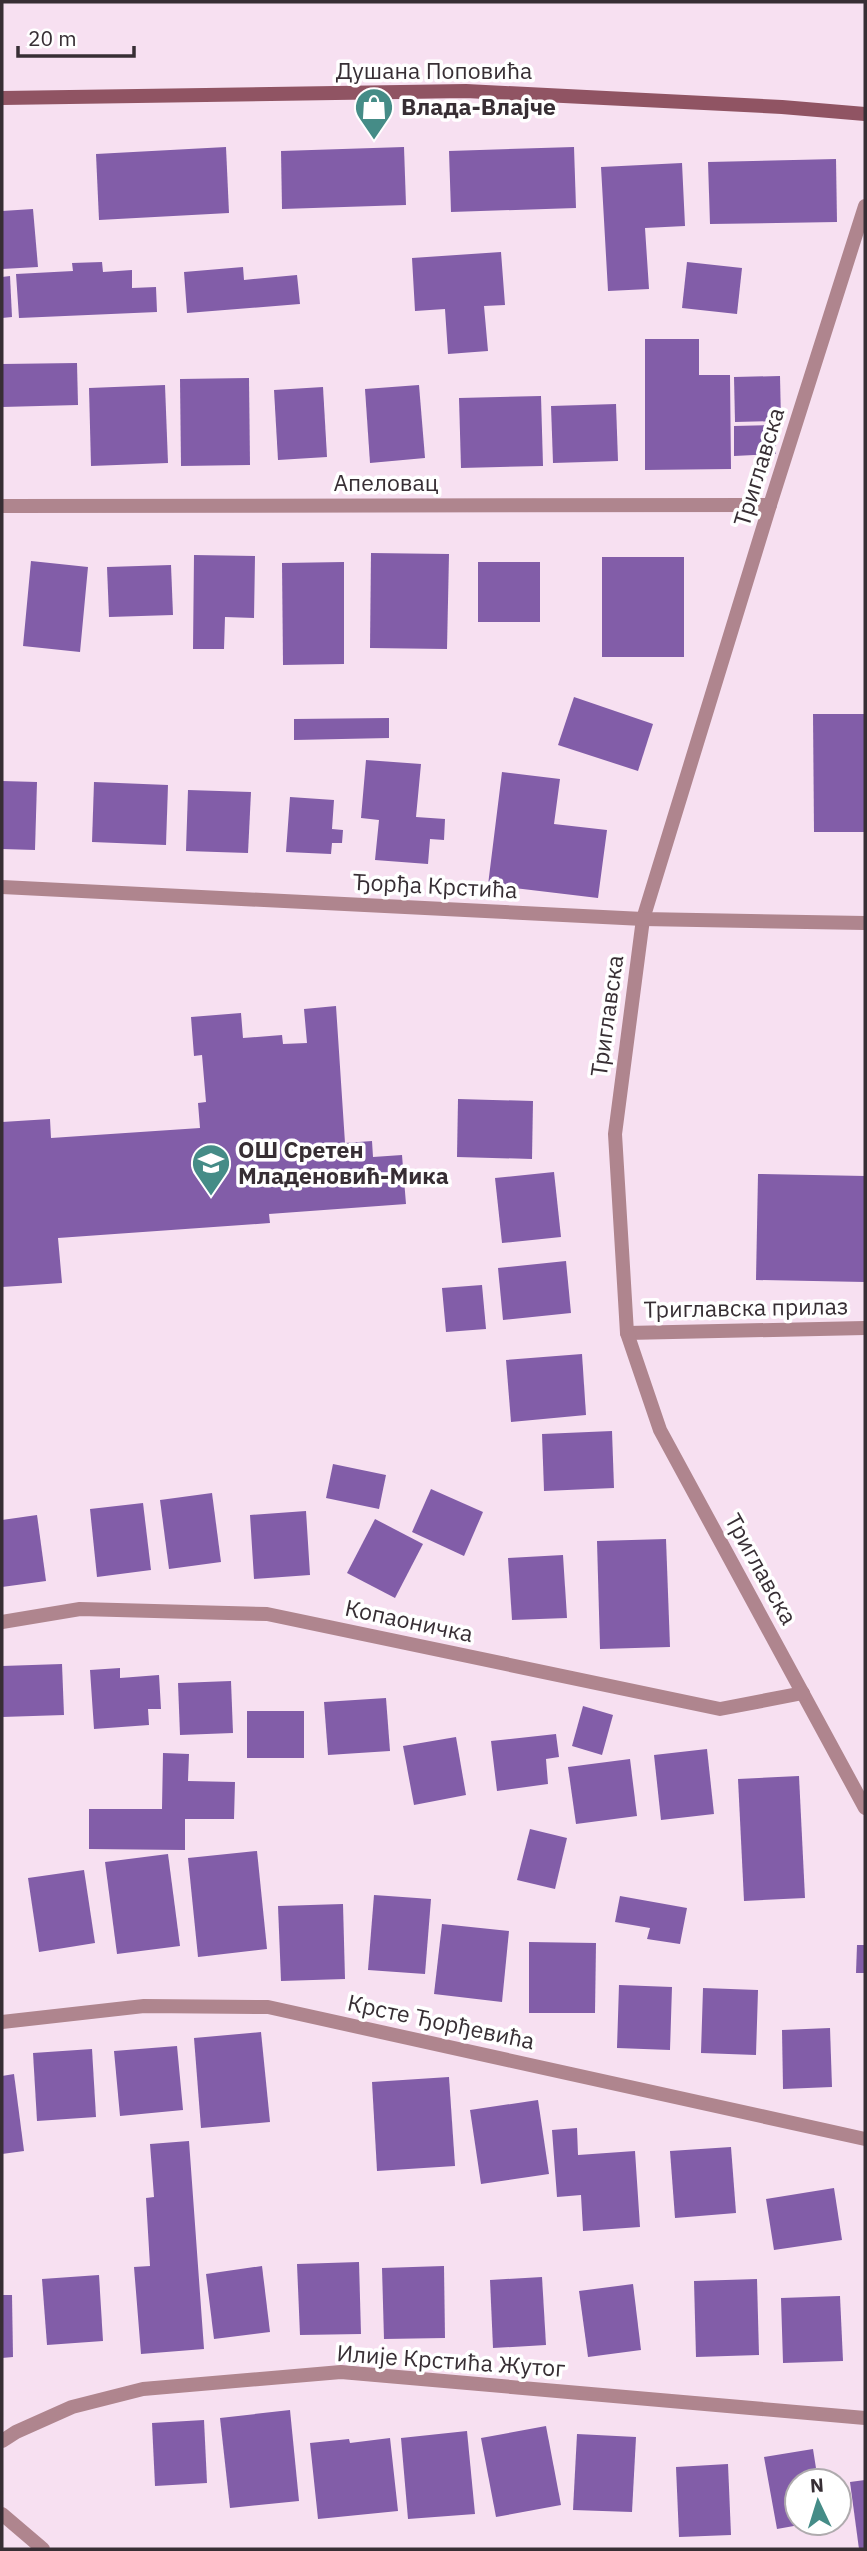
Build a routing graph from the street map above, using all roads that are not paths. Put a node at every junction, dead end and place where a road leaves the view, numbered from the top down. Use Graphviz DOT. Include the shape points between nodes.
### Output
graph roads {
  1 [pos="2,99"];
  2 [pos="865,114"];
  3 [pos="865,206"];
  4 [pos="770,505"];
  5 [pos="2,506"];
  6 [pos="4,889"];
  7 [pos="643,919"];
  8 [pos="865,923"];
  9 [pos="865,1328"];
  10 [pos="627,1333"];
  11 [pos="2,1622"];
  12 [pos="803,1693"];
  13 [pos="865,1808"];
  14 [pos="2,2022"];
  15 [pos="865,2139"];
  16 [pos="865,2418"];
  17 [pos="2,2441"];
  18 [pos="2,2514"];
  19 [pos="43,2549"];
  1 -- 2 [label="street, Душана Поповића" via="466,91"];
  3 -- 4 [label="street, Триглавска"];
  4 -- 5 [label="street, Апеловац"];
  4 -- 7 [label="street, Триглавска"];
  6 -- 7 [label="street, Ђорђа Крстића"];
  7 -- 8 [label="street, Ђорђа Крстића"];
  7 -- 10 [label="street, Триглавска" via="615,1133"];
  9 -- 10 [label="street, Триглавска прилаз"];
  10 -- 12 [label="street, Триглавска" via="660,1430"];
  11 -- 12 [label="street, Копаоничка" via="80,1609 267,1614 720,1709"];
  12 -- 13 [label="street, Триглавска"];
  14 -- 15 [label="street, Крсте Ђорђевића" via="144,2006 268,2007"];
  16 -- 17 [label="street, Илије Крстића Жутог" via="341,2372 143,2389 72,2407"];
  18 -- 19 [label="street"];
}
